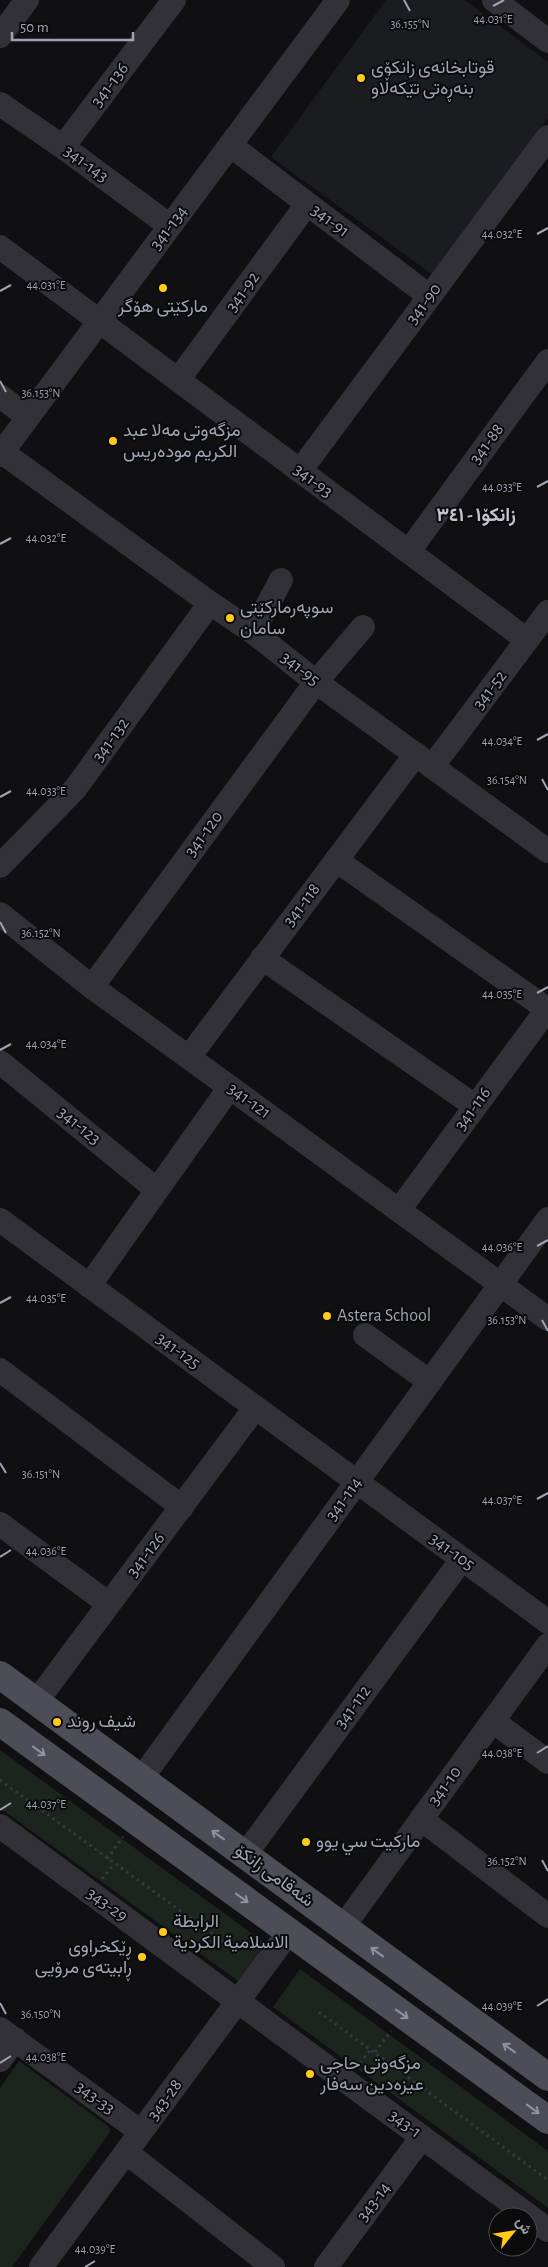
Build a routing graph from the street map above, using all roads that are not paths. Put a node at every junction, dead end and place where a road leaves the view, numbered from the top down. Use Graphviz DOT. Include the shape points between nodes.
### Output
graph roads {
  1 [pos="26,0"];
  2 [pos="174,0"];
  3 [pos="338,0"];
  4 [pos="504,3"];
  5 [pos="0,36"];
  6 [pos="548,41"];
  7 [pos="0,104"];
  8 [pos="548,137"];
  9 [pos="230,146"];
  10 [pos="63,147"];
  11 [pos="307,204"];
  12 [pos="170,226"];
  13 [pos="0,247"];
  14 [pos="430,296"];
  15 [pos="99,321"];
  16 [pos="548,361"];
  17 [pos="178,380"];
  18 [pos="0,396"];
  19 [pos="28,417"];
  20 [pos="1,454"];
  21 [pos="300,470"];
  22 [pos="409,552"];
  23 [pos="281,580"];
  24 [pos="210,603"];
  25 [pos="548,612"];
  26 [pos="363,626"];
  27 [pos="253,632"];
  28 [pos="527,640"];
  29 [pos="316,682"];
  30 [pos="424,761"];
  31 [pos="546,844"];
  32 [pos="336,860"];
  33 [pos="1,864"];
  34 [pos="0,914"];
  35 [pos="262,958"];
  36 [pos="92,987"];
  37 [pos="548,1008"];
  38 [pos="188,1057"];
  39 [pos="0,1062"];
  40 [pos="230,1087"];
  41 [pos="475,1106"];
  42 [pos="157,1190"];
  43 [pos="399,1210"];
  44 [pos="548,1219"];
  45 [pos="2,1226"];
  46 [pos="501,1284"];
  47 [pos="89,1286"];
  48 [pos="548,1319"];
  49 [pos="365,1335"];
  50 [pos="0,1370"];
  51 [pos="430,1382"];
  52 [pos="255,1408"];
  53 [pos="357,1482"];
  54 [pos="182,1507"];
  55 [pos="0,1524"];
  56 [pos="462,1559"];
  57 [pos="109,1604"];
  58 [pos="548,1622"];
  59 [pos="548,1645"];
  60 [pos="0,1675"];
  61 [pos="36,1702"];
  62 [pos="493,1721"];
  63 [pos="0,1722"];
  64 [pos="548,1762"];
  65 [pos="141,1779"];
  66 [pos="421,1819"];
  67 [pos="0,1826"];
  68 [pos="244,1855"];
  69 [pos="548,1916"];
  70 [pos="343,1927"];
  71 [pos="289,1932"];
  72 [pos="238,2001"];
  73 [pos="7,2034"];
  74 [pos="0,2060"];
  75 [pos="548,2076"];
  76 [pos="548,2120"];
  77 [pos="141,2132"];
  78 [pos="422,2137"];
  79 [pos="126,2152"];
  80 [pos="548,2230"];
  81 [pos="327,2266"];
  82 [pos="41,2267"];
  83 [pos="273,2267"];
  1 -- 5 [label="street"];
  2 -- 10 [label="street, 341-136"];
  3 -- 9 [label="street, 341-134"];
  4 -- 6 [label="street"];
  7 -- 10 [label="street, 341-143"];
  8 -- 14 [label="street, 341-90"];
  9 -- 11 [label="street, 341-91"];
  9 -- 12 [label="street, 341-134"];
  10 -- 12 [label="street, 341-143"];
  11 -- 14 [label="street, 341-91"];
  11 -- 17 [label="street, 341-92"];
  12 -- 15 [label="street, 341-134"];
  13 -- 15 [label="street, 341-93"];
  14 -- 21 [label="street, 341-90"];
  15 -- 17 [label="street, 341-93"];
  15 -- 19 [label="street, 341-134"];
  16 -- 22 [label="street, 341-88"];
  17 -- 21 [label="street, 341-93"];
  18 -- 19 [label="street"];
  19 -- 20 [label="street, 341-134"];
  20 -- 24 [label="street, 341-95"];
  21 -- 22 [label="street, 341-93"];
  22 -- 28 [label="street, 341-93"];
  23 -- 27 [label="street"];
  24 -- 27 [label="street, 341-95"];
  24 -- 33 [label="street, 341-132" via="75,789"];
  25 -- 28 [label="street, 341-52"];
  26 -- 29 [label="street, 341-120"];
  27 -- 29 [label="street, 341-95"];
  28 -- 30 [label="street, 341-52"];
  29 -- 30 [label="street, 341-95"];
  29 -- 36 [label="street, 341-120"];
  30 -- 31 [label="street, 341-95"];
  30 -- 32 [label="street, 341-118"];
  32 -- 35 [label="street, 341-118"];
  32 -- 37 [label="street"];
  34 -- 36 [label="street, 341-121"];
  35 -- 38 [label="street, 341-118"];
  35 -- 41 [label="street"];
  36 -- 38 [label="street, 341-121"];
  37 -- 41 [label="street, 341-116"];
  38 -- 40 [label="street, 341-121"];
  39 -- 42 [label="street, 341-123"];
  40 -- 42 [label="street"];
  40 -- 43 [label="street, 341-121"];
  41 -- 43 [label="street, 341-116"];
  42 -- 47 [label="street"];
  43 -- 46 [label="street, 341-121"];
  44 -- 46 [label="street, 341-114"];
  45 -- 47 [label="street, 341-125"];
  46 -- 48 [label="street, 341-121"];
  46 -- 51 [label="street, 341-114"];
  47 -- 52 [label="street, 341-125"];
  49 -- 51 [label="street"];
  50 -- 54 [label="street"];
  51 -- 53 [label="street, 341-114"];
  52 -- 53 [label="street, 341-125"];
  52 -- 54 [label="street, 341-126"];
  53 -- 56 [label="street, 341-105"];
  53 -- 65 [label="street, 341-114"];
  54 -- 57 [label="street, 341-126"];
  55 -- 57 [label="street"];
  56 -- 58 [label="street, 341-105"];
  56 -- 68 [label="street, 341-112"];
  57 -- 61 [label="street, 341-126"];
  59 -- 62 [label="street, 341-10"];
  60 -- 61 [label="main road, شەقامی زانکۆ"];
  61 -- 65 [label="main road, شەقامی زانکۆ"];
  62 -- 64 [label="street"];
  62 -- 66 [label="street, 341-10"];
  63 -- 71 [label="main road, شەقامی زانکۆ, one-way"];
  68 -- 65 [label="main road, شەقامی زانکۆ, one-way"];
  66 -- 69 [label="street"];
  66 -- 70 [label="street, 341-10"];
  67 -- 72 [label="street, 343-29"];
  68 -- 70 [label="main road, شەقامی زانکۆ"];
  75 -- 70 [label="main road, شەقامی زانکۆ, one-way"];
  71 -- 72 [label="street, 343-28"];
  71 -- 76 [label="main road, شەقامی زانکۆ, one-way"];
  72 -- 77 [label="street, 343-28"];
  72 -- 78 [label="street, 343-1"];
  73 -- 74 [label="street"];
  73 -- 77 [label="street, 343-33"];
  77 -- 79 [label="street, 343-28"];
  78 -- 80 [label="street, 343-1"];
  78 -- 81 [label="street, 343-14"];
  79 -- 82 [label="street, 343-28"];
  79 -- 83 [label="street"];
}
